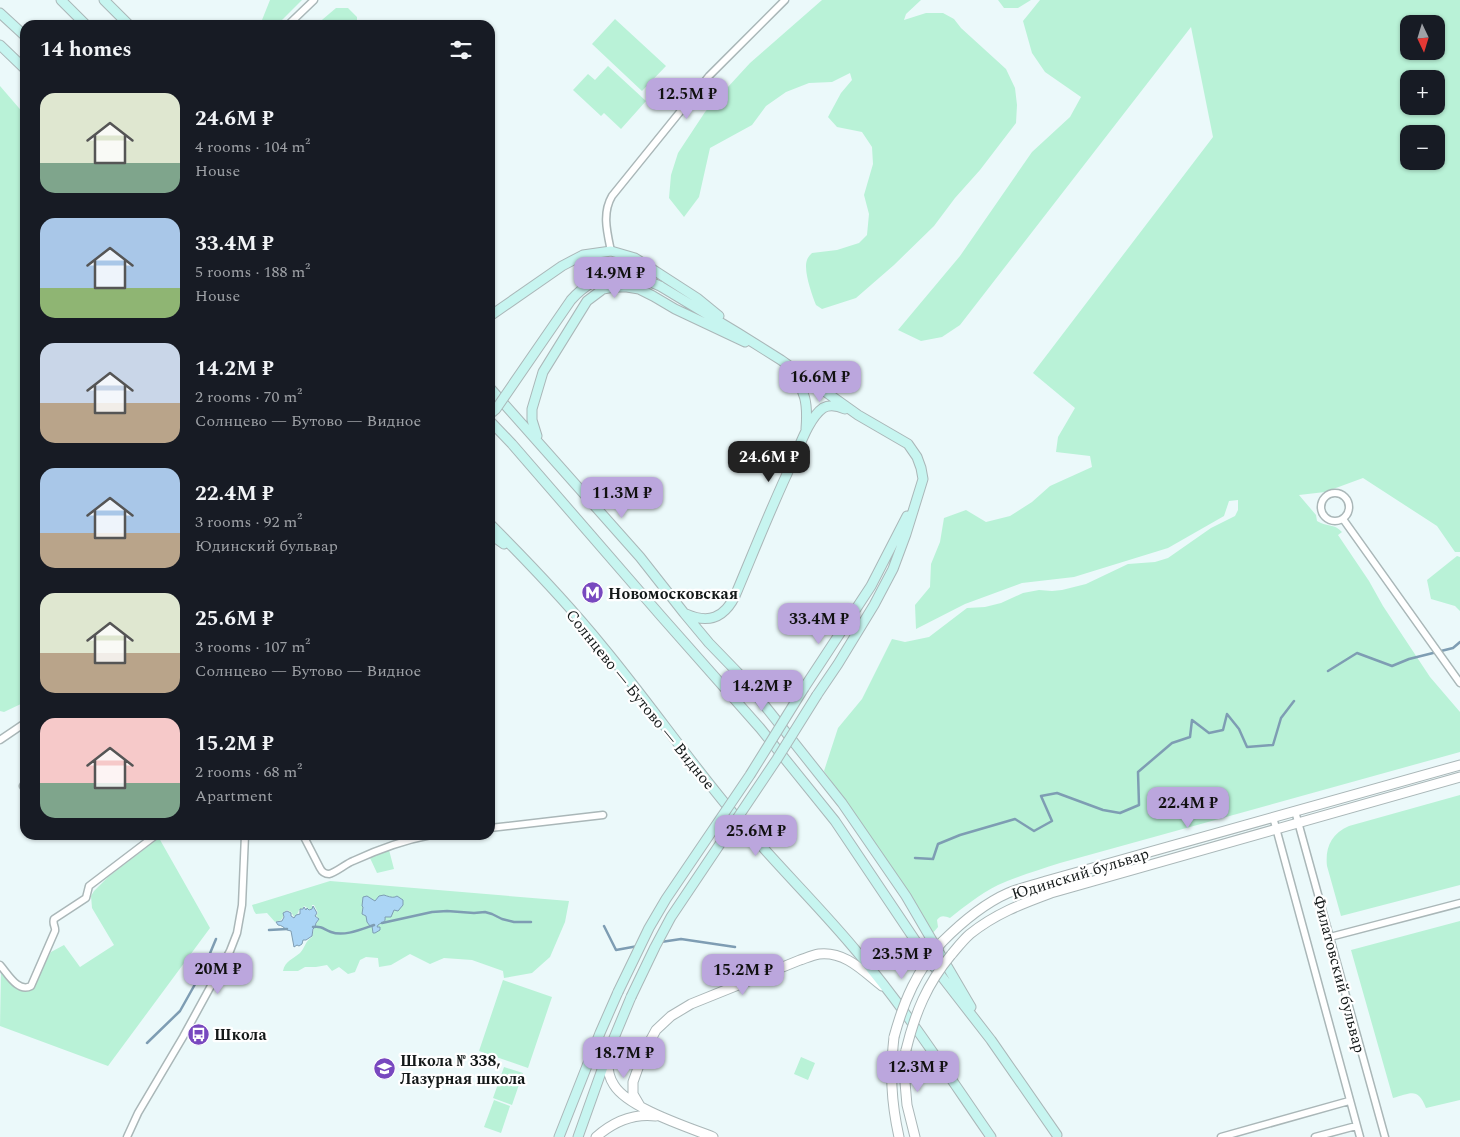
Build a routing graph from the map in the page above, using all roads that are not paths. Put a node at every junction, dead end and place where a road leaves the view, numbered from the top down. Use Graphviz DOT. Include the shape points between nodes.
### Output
graph roads {
  1 [pos="61,0"];
  2 [pos="104,0"];
  3 [pos="314,0"];
  4 [pos="785,0"];
  5 [pos="0,13"];
  6 [pos="81,20"];
  7 [pos="124,20"];
  8 [pos="293,20"];
  9 [pos="20,31"];
  10 [pos="0,45"];
  11 [pos="20,64"];
  12 [pos="611,251"];
  13 [pos="495,313"];
  14 [pos="738,333"];
  15 [pos="770,353"];
  16 [pos="781,360"];
  17 [pos="495,394"];
  18 [pos="495,409"];
  19 [pos="852,411"];
  20 [pos="495,426"];
  21 [pos="806,431"];
  22 [pos="540,443"];
  23 [pos="916,501"];
  24 [pos="1342,519"];
  25 [pos="495,529"];
  26 [pos="495,538"];
  27 [pos="534,568"];
  28 [pos="684,613"];
  29 [pos="1460,683"];
  30 [pos="20,726"];
  31 [pos="0,740"];
  32 [pos="1460,765"];
  33 [pos="1460,777"];
  34 [pos="1295,811"];
  35 [pos="603,815"];
  36 [pos="1273,817"];
  37 [pos="1298,823"];
  38 [pos="495,827"];
  39 [pos="1276,829"];
  40 [pos="150,840"];
  41 [pos="245,840"];
  42 [pos="306,840"];
  43 [pos="409,840"];
  44 [pos="1460,903"];
  45 [pos="1330,937"];
  46 [pos="0,965"];
  47 [pos="890,992"];
  48 [pos="991,1040"];
  49 [pos="609,1050"];
  50 [pos="1349,1101"];
  51 [pos="640,1106"];
  52 [pos="662,1117"];
  53 [pos="1356,1126"];
  54 [pos="1247,1134"];
  55 [pos="1057,1135"];
  56 [pos="127,1137"];
  57 [pos="559,1137"];
  58 [pos="578,1137"];
  59 [pos="596,1137"];
  60 [pos="714,1137"];
  61 [pos="899,1137"];
  62 [pos="915,1137"];
  63 [pos="991,1137"];
  64 [pos="1221,1137"];
  65 [pos="1314,1137"];
  66 [pos="1360,1137"];
  67 [pos="1385,1137"];
  1 -- 6 [label="main road"];
  2 -- 7 [label="main road"];
  3 -- 8 [label="street"];
  4 -- 12 [label="street" via="709,76 612,196 606,212"];
  5 -- 9 [label="main road"];
  10 -- 11 [label="main road"];
  12 -- 13 [label="main road" via="583,255 562,266"];
  12 -- 14 [label="main road" via="635,258 674,283"];
  14 -- 15 [label="main road"];
  14 -- 18 [label="main road, bridge" via="644,279 626,275 595,280 571,300"];
  15 -- 16 [label="main road"];
  15 -- 22 [label="main road" via="675,310 639,289 603,289 587,301 543,372 532,409 534,430"];
  16 -- 19 [label="main road"];
  16 -- 21 [label="main road" via="803,390"];
  17 -- 22 [label="main road"];
  19 -- 21 [label="main road" via="828,406 814,418"];
  19 -- 23 [label="main road" via="908,444 921,468 922,479"];
  20 -- 48 [label="main road" via="760,728 835,821 925,955"];
  21 -- 28 [label="main road" via="729,608 705,619"];
  22 -- 28 [label="main road" via="640,557"];
  23 -- 49 [label="main road, bridge" via="888,579 874,605 671,917"];
  23 -- 57 [label="main road, bridge" via="872,586 666,899 645,936 600,1033"];
  24 -- 24 [label="street" via="1349,511 1347,499 1340,494 1327,496 1321,507 1324,516 1335,521"];
  24 -- 29 [label="street"];
  25 -- 27 [label="main road, Солнцево — Бутово — Видное"];
  26 -- 27 [label="main road"];
  27 -- 47 [label="main road, Солнцево — Бутово — Видное" via="603,647 747,830 827,916"];
  28 -- 48 [label="main road" via="742,677 842,803 906,896"];
  30 -- 31 [label="street"];
  32 -- 34 [label="street, Юдинский бульвар"];
  33 -- 37 [label="street, Юдинский бульвар"];
  34 -- 36 [label="street, Юдинский бульвар"];
  34 -- 37 [label="street, Филатовский бульвар"];
  35 -- 38 [label="street"];
  36 -- 39 [label="street, Филатовский бульвар"];
  36 -- 61 [label="street, Юдинский бульвар, bridge" via="1009,893 967,918 933,952 917,976 894,1037 891,1081"];
  37 -- 39 [label="street, Юдинский бульвар"];
  37 -- 45 [label="street, Филатовский бульвар"];
  39 -- 50 [label="street, Филатовский бульвар"];
  39 -- 62 [label="street, Юдинский бульвар, bridge" via="1051,893 1017,905 968,935 940,968 925,992 912,1024 904,1071 907,1105"];
  40 -- 46 [label="street" via="90,886 86,898 54,920 55,931 31,986 20,987"];
  41 -- 56 [label="street" via="242,905 237,933"];
  42 -- 43 [label="street" via="320,868 328,874 384,847"];
  44 -- 45 [label="street"];
  45 -- 67 [label="street, Филатовский бульвар"];
  47 -- 51 [label="street" via="844,957 818,954 692,1004 671,1016 648,1042 633,1082 633,1094"];
  47 -- 63 [label="main road, Солнцево — Бутово — Видное"];
  48 -- 55 [label="main road"];
  49 -- 51 [label="street" via="608,1071 614,1086"];
  49 -- 58 [label="main road"];
  50 -- 53 [label="street, Филатовский бульвар"];
  50 -- 54 [label="street"];
  51 -- 52 [label="street"];
  52 -- 59 [label="street" via="628,1118"];
  52 -- 60 [label="street"];
  53 -- 65 [label="street"];
  53 -- 66 [label="street, Филатовский бульвар"];
  54 -- 64 [label="street"];
}
